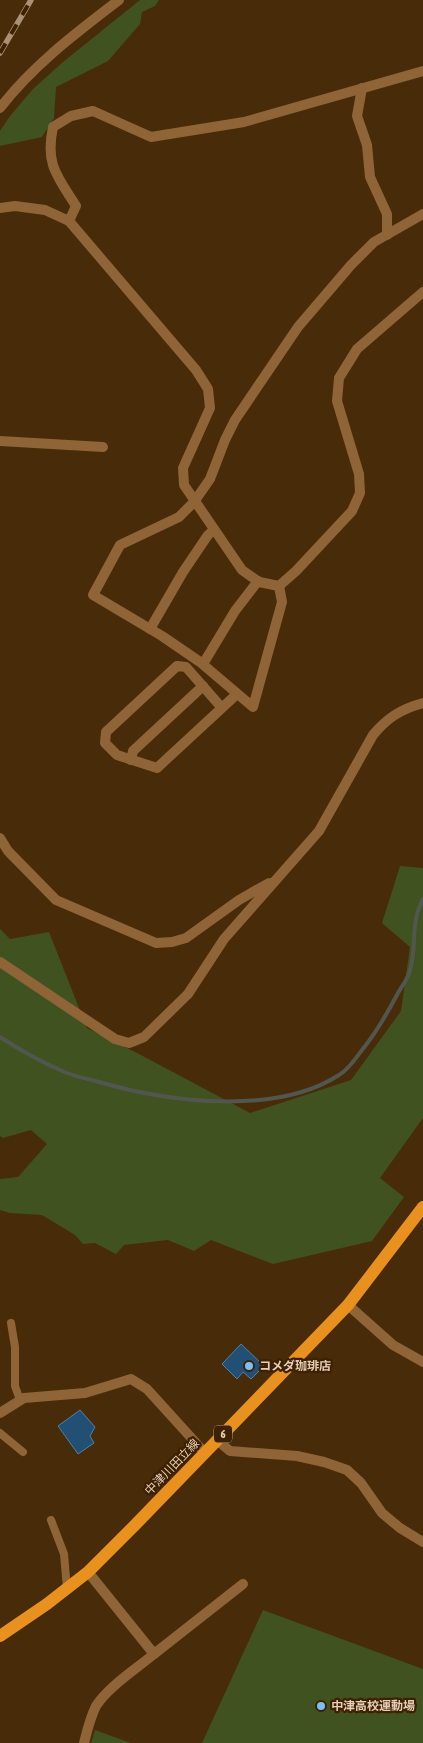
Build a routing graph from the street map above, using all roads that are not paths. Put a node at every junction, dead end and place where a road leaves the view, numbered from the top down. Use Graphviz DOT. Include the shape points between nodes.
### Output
graph roads {
  1 [pos="119,0"];
  2 [pos="423,71"];
  3 [pos="362,88"];
  4 [pos="0,108"];
  5 [pos="0,208"];
  6 [pos="423,214"];
  7 [pos="69,221"];
  8 [pos="386,235"];
  9 [pos="423,292"];
  10 [pos="0,441"];
  11 [pos="103,447"];
  12 [pos="194,502"];
  13 [pos="214,530"];
  14 [pos="258,581"];
  15 [pos="278,586"];
  16 [pos="150,630"];
  17 [pos="202,664"];
  18 [pos="203,686"];
  19 [pos="237,694"];
  20 [pos="423,703"];
  21 [pos="222,708"];
  22 [pos="131,760"];
  23 [pos="0,838"];
  24 [pos="277,878"];
  25 [pos="0,962"];
  26 [pos="422,1211"];
  27 [pos="348,1305"];
  28 [pos="11,1322"];
  29 [pos="423,1362"];
  30 [pos="20,1400"];
  31 [pos="0,1413"];
  32 [pos="0,1433"];
  33 [pos="218,1440"];
  34 [pos="23,1452"];
  35 [pos="205,1453"];
  36 [pos="51,1520"];
  37 [pos="423,1542"];
  38 [pos="88,1572"];
  39 [pos="243,1584"];
  40 [pos="67,1589"];
  41 [pos="0,1636"];
  42 [pos="154,1654"];
  43 [pos="84,1743"];
  1 -- 4 [label="street" via="35,68"];
  2 -- 3 [label="street"];
  3 -- 7 [label="street" via="244,122 151,137 93,111 71,116 53,127 49,145 54,171 76,206"];
  3 -- 8 [label="street" via="357,116 366,145 370,177 387,214"];
  5 -- 7 [label="street" via="15,206 45,210"];
  6 -- 8 [label="street"];
  7 -- 12 [label="street" via="196,370 208,389 210,408 182,468 184,485"];
  8 -- 12 [label="street" via="351,265 298,327 235,420 210,479"];
  9 -- 15 [label="street" via="357,349 339,378 337,402 359,474 360,493 352,511"];
  10 -- 11 [label="street"];
  12 -- 13 [label="street"];
  12 -- 16 [label="street" via="179,518 120,545 93,596"];
  13 -- 14 [label="street" via="242,570"];
  13 -- 16 [label="street" via="183,572"];
  14 -- 15 [label="street"];
  14 -- 17 [label="street" via="235,610"];
  15 -- 19 [label="street" via="282,602 253,707"];
  16 -- 17 [label="street"];
  17 -- 19 [label="street"];
  18 -- 21 [label="street"];
  18 -- 22 [label="street" via="133,751"];
  18 -- 22 [label="street" via="186,667 177,666 106,732 105,743 117,755"];
  19 -- 21 [label="street"];
  20 -- 24 [label="street" via="394,714 380,726 319,831"];
  21 -- 22 [label="street" via="158,768"];
  23 -- 24 [label="street" via="8,851 56,900 156,944 186,938 239,900"];
  24 -- 25 [label="street" via="224,939 188,994 144,1037 130,1043 115,1039"];
  26 -- 27 [label="main road, 中津川田立線 / 6"];
  27 -- 29 [label="street" via="393,1345"];
  27 -- 33 [label="main road, 中津川田立線 / 6"];
  28 -- 30 [label="lane" via="15,1386"];
  30 -- 31 [label="street"];
  30 -- 35 [label="street" via="85,1393 131,1379 147,1388"];
  32 -- 34 [label="lane"];
  33 -- 35 [label="main road, 中津川田立線 / 6"];
  33 -- 37 [label="street" via="230,1451 297,1456 347,1470 361,1483 382,1513"];
  35 -- 38 [label="main road, 中津川田立線 / 6"];
  36 -- 40 [label="lane" via="64,1554"];
  38 -- 40 [label="main road, 中津川田立線 / 6"];
  38 -- 42 [label="street"];
  39 -- 42 [label="street"];
  40 -- 41 [label="main road, 中津川田立線 / 6"];
  42 -- 43 [label="street" via="105,1695 96,1707"];
}
